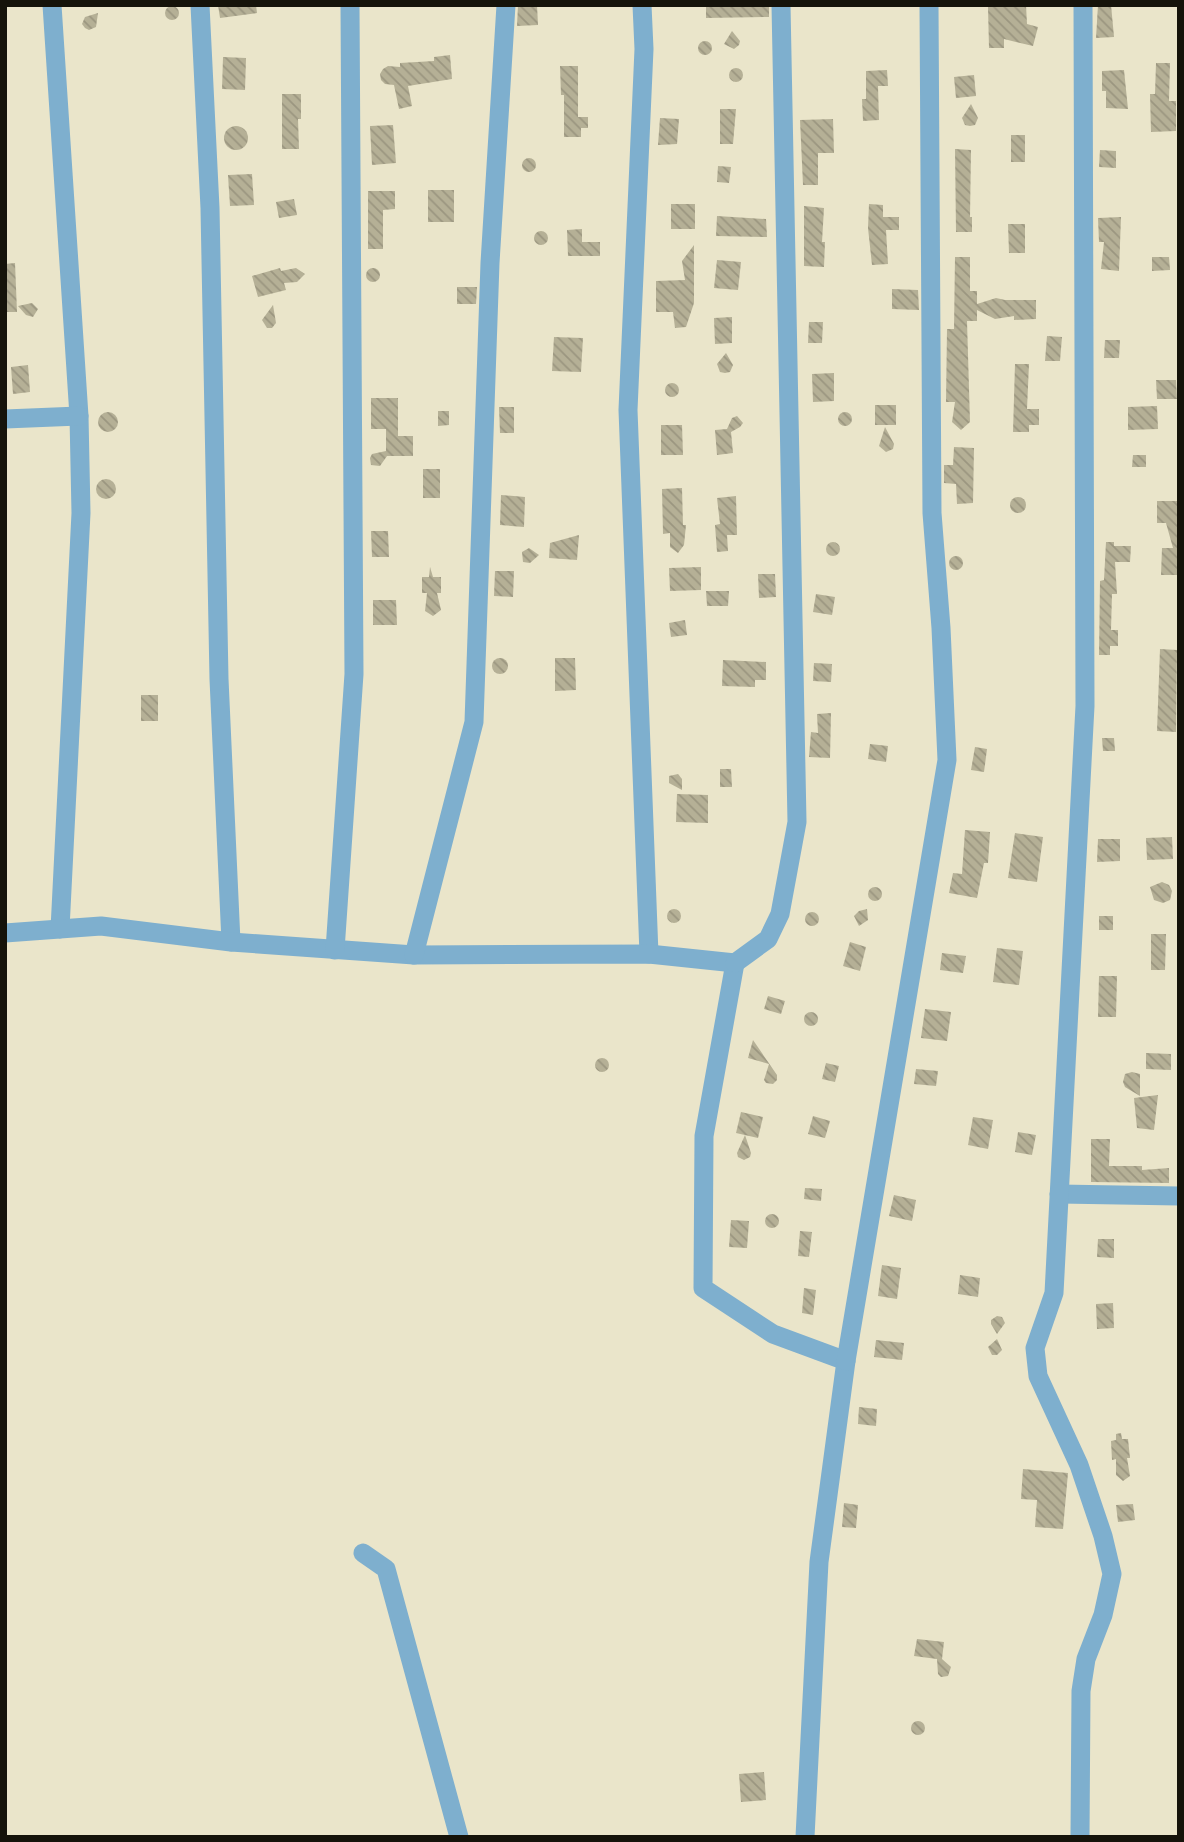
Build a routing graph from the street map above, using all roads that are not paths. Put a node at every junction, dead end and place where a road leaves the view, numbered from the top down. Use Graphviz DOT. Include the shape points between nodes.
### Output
graph roads {
  1 [pos="52,5"];
  2 [pos="200,5"];
  3 [pos="350,5"];
  4 [pos="506,5"];
  5 [pos="642,5"];
  6 [pos="781,5"];
  7 [pos="929,5"];
  8 [pos="1083,5"];
  9 [pos="79,416"];
  10 [pos="5,419"];
  11 [pos="60,929"];
  12 [pos="5,933"];
  13 [pos="231,942"];
  14 [pos="335,950"];
  15 [pos="649,954"];
  16 [pos="414,955"];
  17 [pos="735,963"];
  18 [pos="1059,1194"];
  19 [pos="1179,1196"];
  20 [pos="845,1362"];
  21 [pos="363,1553"];
  22 [pos="459,1837"];
  23 [pos="805,1837"];
  24 [pos="1080,1837"];
  1 -- 9 [label="street"];
  2 -- 13 [label="street"];
  3 -- 14 [label="street" via="354,674"];
  4 -- 16 [label="street" via="490,263 474,722"];
  5 -- 15 [label="street" via="628,410"];
  6 -- 17 [label="street" via="797,822 780,914 768,939"];
  7 -- 20 [label="street" via="932,513 947,761"];
  8 -- 18 [label="street" via="1085,706"];
  9 -- 10 [label="street"];
  9 -- 11 [label="street" via="81,513"];
  11 -- 12 [label="street"];
  11 -- 13 [label="street" via="101,926"];
  13 -- 14 [label="street"];
  14 -- 16 [label="street"];
  15 -- 16 [label="street"];
  15 -- 17 [label="street"];
  17 -- 20 [label="street" via="704,1136 703,1288 773,1334"];
  18 -- 19 [label="street"];
  18 -- 24 [label="street" via="1054,1293 1035,1348 1038,1376 1079,1465 1112,1574 1081,1691"];
  20 -- 23 [label="street" via="819,1562"];
  21 -- 22 [label="street" via="386,1569"];
}
